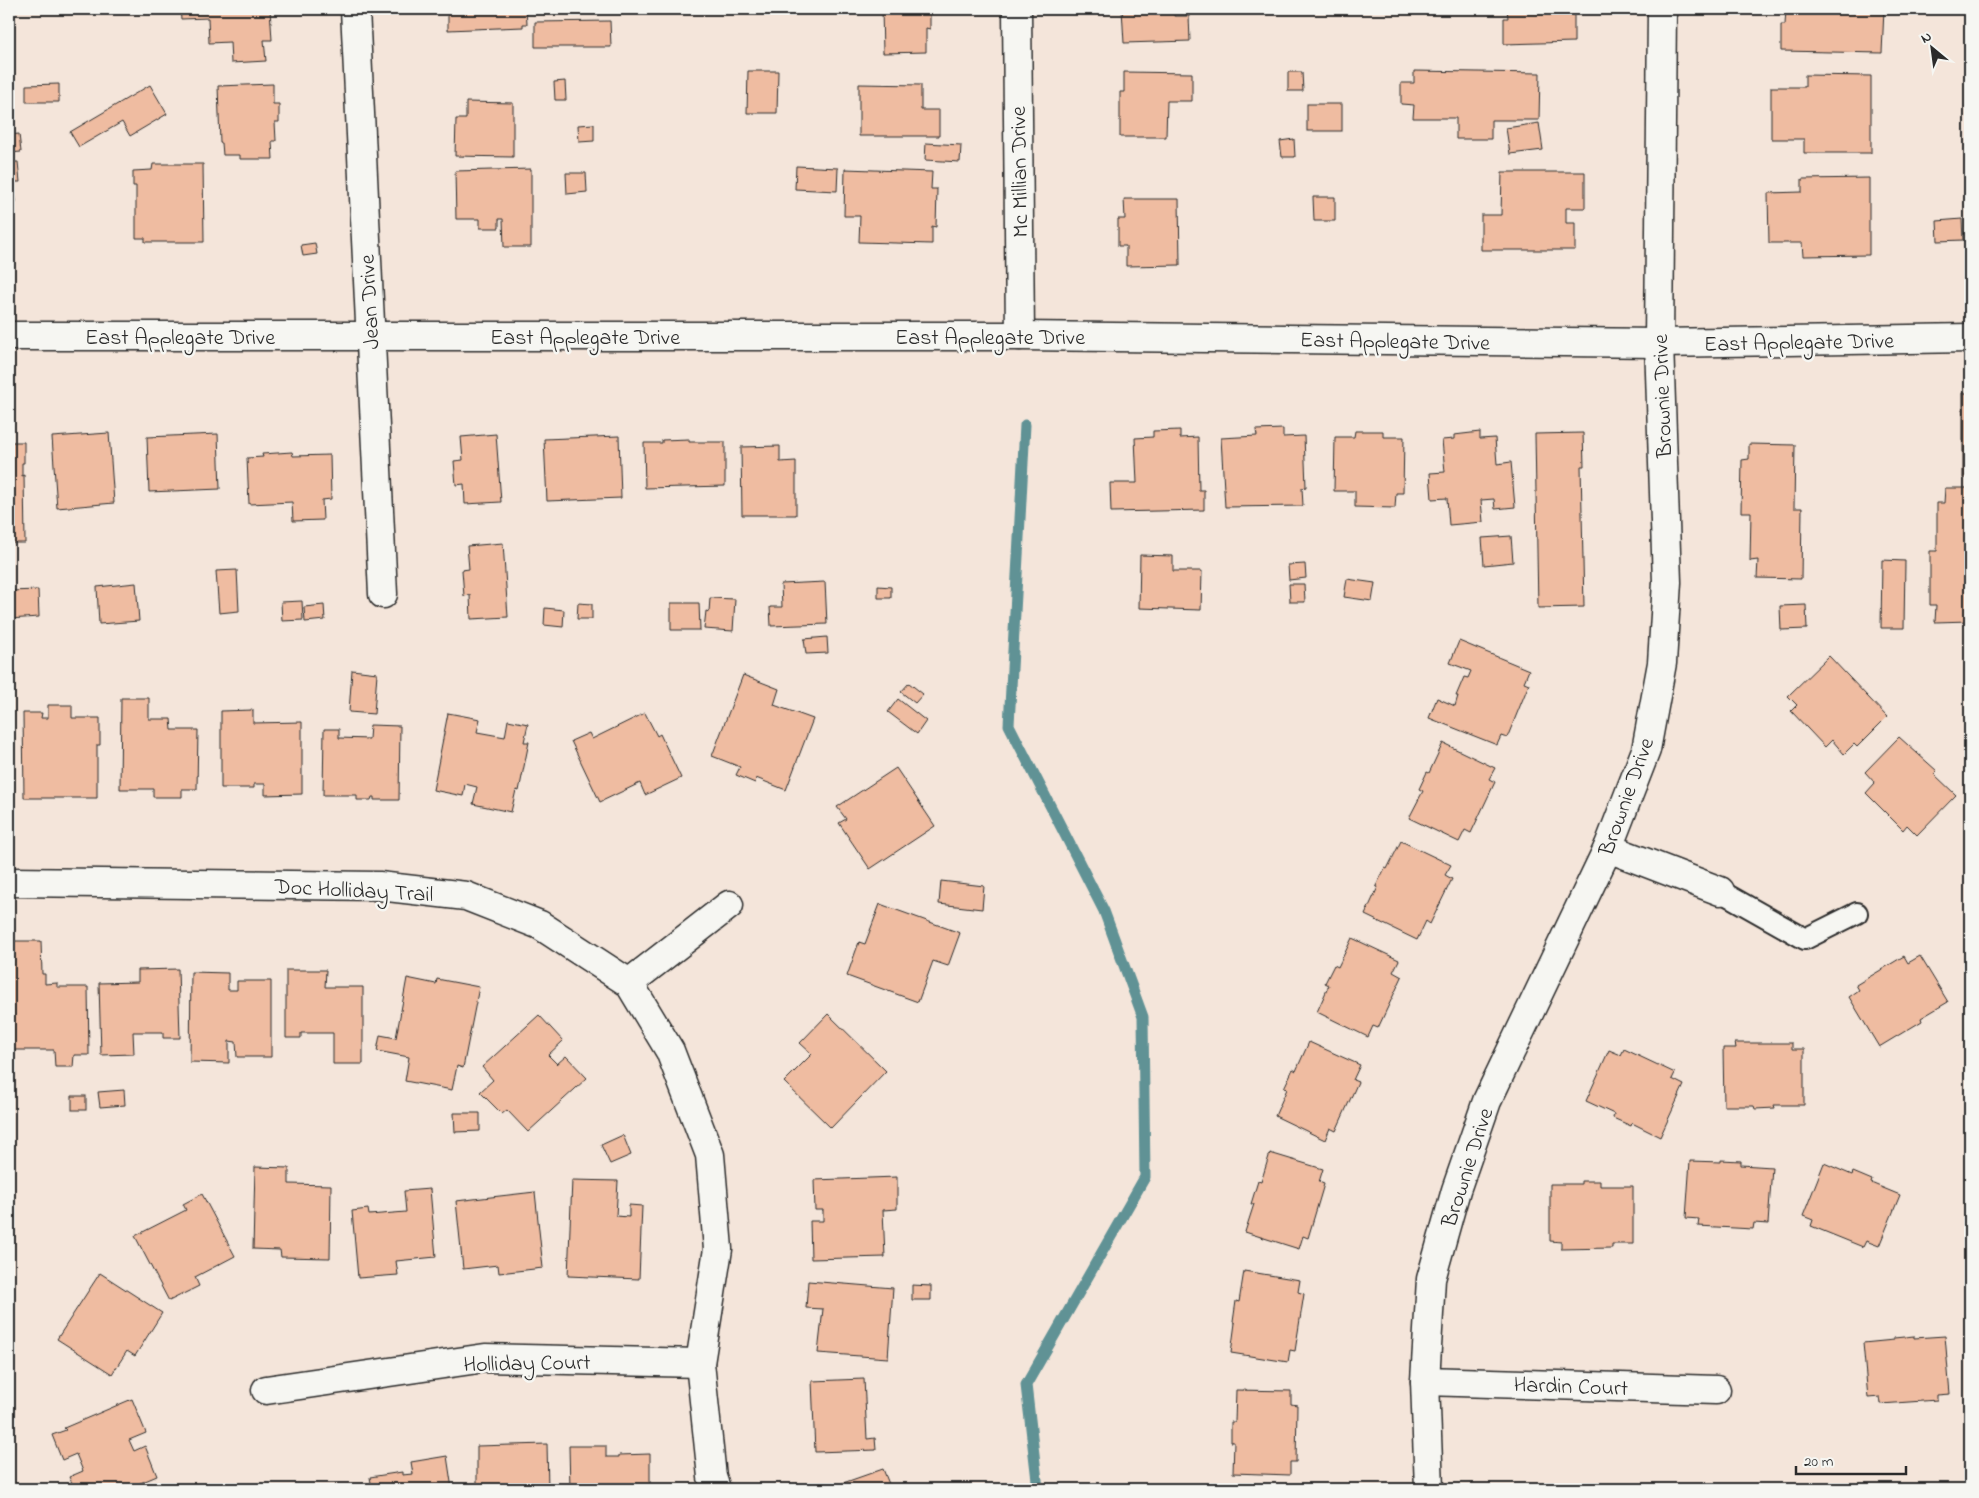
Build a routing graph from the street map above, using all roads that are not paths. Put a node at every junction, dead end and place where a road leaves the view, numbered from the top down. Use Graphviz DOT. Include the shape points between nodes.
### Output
graph roads {
  1 [pos="354,9"];
  2 [pos="1017,9"];
  3 [pos="1662,9"];
  4 [pos="9,336"];
  5 [pos="370,336"];
  6 [pos="1020,336"];
  7 [pos="1970,338"];
  8 [pos="1659,343"];
  9 [pos="383,594"];
  10 [pos="1608,848"];
  11 [pos="9,882"];
  12 [pos="1720,891"];
  13 [pos="728,905"];
  14 [pos="1857,913"];
  15 [pos="629,983"];
  16 [pos="700,1363"];
  17 [pos="1425,1381"];
  18 [pos="266,1390"];
  19 [pos="1716,1390"];
  20 [pos="716,1489"];
  21 [pos="1429,1489"];
  1 -- 5 [label="street, Jean Drive"];
  2 -- 6 [label="street, Mc Millian Drive"];
  3 -- 8 [label="street, Brownie Drive"];
  4 -- 5 [label="street, East Applegate Drive"];
  5 -- 6 [label="street, East Applegate Drive"];
  5 -- 9 [label="street, Jean Drive"];
  6 -- 8 [label="street, East Applegate Drive"];
  7 -- 8 [label="street, East Applegate Drive"];
  8 -- 10 [label="street, Brownie Drive" via="1667,582 1662,663 1646,750"];
  10 -- 12 [label="street"];
  10 -- 17 [label="street, Brownie Drive" via="1487,1101 1456,1190 1432,1279"];
  11 -- 15 [label="street, Doc Holliday Trail" via="378,886 466,896 540,925"];
  12 -- 14 [label="lane" via="1804,939"];
  13 -- 15 [label="street"];
  15 -- 16 [label="street, Doc Holliday Trail" via="670,1051 710,1155 718,1249"];
  16 -- 18 [label="street, Holliday Court" via="485,1358"];
  16 -- 20 [label="street, Doc Holliday Trail" via="712,1478"];
  17 -- 19 [label="street, Hardin Court"];
  17 -- 21 [label="street, Brownie Drive"];
}
